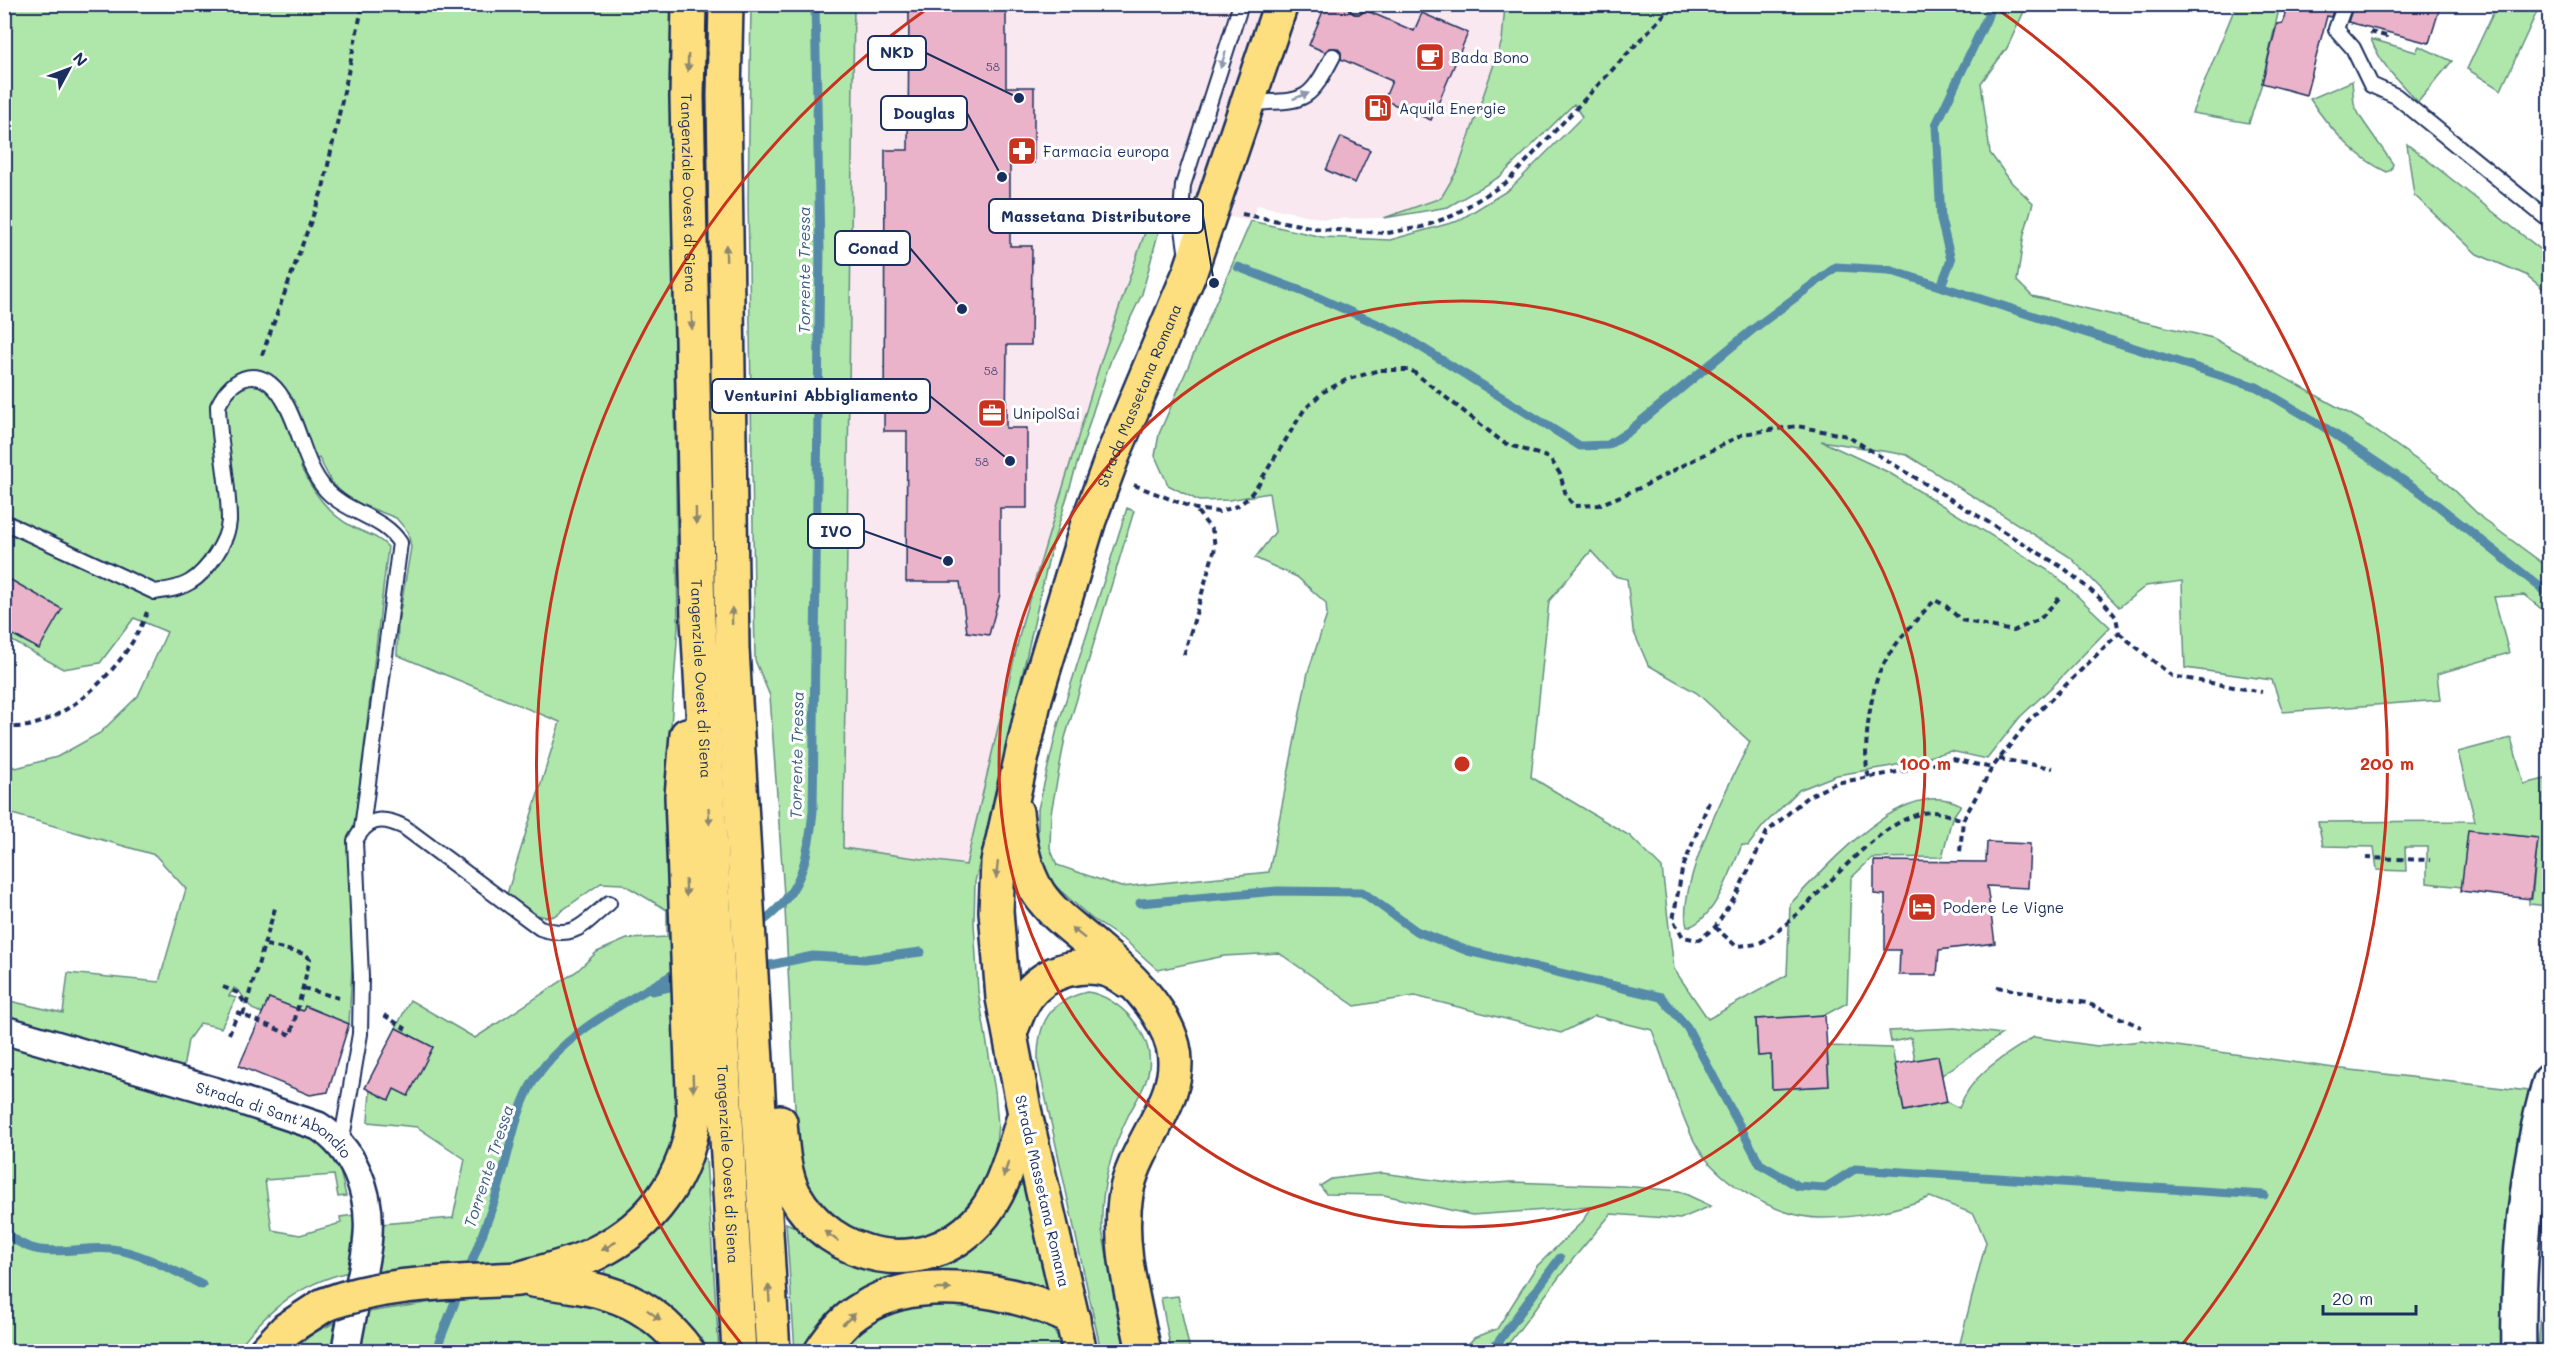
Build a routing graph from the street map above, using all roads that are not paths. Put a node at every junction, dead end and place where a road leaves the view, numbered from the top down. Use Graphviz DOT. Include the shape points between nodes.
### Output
graph roads {
  1 [pos="689,4"];
  2 [pos="726,4"];
  3 [pos="1241,4"];
  4 [pos="1281,4"];
  5 [pos="2345,4"];
  6 [pos="1333,56"];
  7 [pos="1247,103"];
  8 [pos="2550,221"];
  9 [pos="1190,272"];
  10 [pos="4,522"];
  11 [pos="698,620"];
  12 [pos="732,649"];
  13 [pos="1013,792"];
  14 [pos="362,828"];
  15 [pos="609,903"];
  16 [pos="1136,987"];
  17 [pos="4,1030"];
  18 [pos="1011,1030"];
  19 [pos="2550,1081"];
  20 [pos="1025,1114"];
  21 [pos="341,1144"];
  22 [pos="518,1279"];
  23 [pos="1073,1319"];
  24 [pos="265,1352"];
  25 [pos="346,1352"];
  26 [pos="688,1352"];
  27 [pos="739,1352"];
  28 [pos="773,1352"];
  29 [pos="821,1352"];
  30 [pos="1080,1352"];
  31 [pos="1144,1352"];
  32 [pos="2519,1352"];
  1 -- 11 [label="main road, Tangenziale Ovest di Siena, one-way" via="687,97"];
  12 -- 2 [label="main road, one-way"];
  3 -- 9 [label="lane, one-way" via="1183,185 1181,215"];
  4 -- 7 [label="main road, Strada Massetana Romana"];
  5 -- 8 [label="lane" via="2336,29 2353,48 2372,84 2396,96"];
  7 -- 6 [label="lane, one-way" via="1306,96"];
  7 -- 9 [label="main road, Strada Massetana Romana"];
  9 -- 13 [label="main road, Strada Massetana Romana" via="1105,476 1035,698"];
  10 -- 14 [label="lane" via="155,592 177,588 200,574 227,532 218,406 225,391 244,377 256,377 277,391 309,465 325,489 340,504 393,532 400,543"];
  11 -- 22 [label="main road, one-way" via="682,796 692,1135 678,1176 639,1224 598,1252"];
  11 -- 27 [label="main road, Tangenziale Ovest di Siena, one-way"];
  20 -- 12 [label="main road, one-way" via="998,1189 976,1223 940,1248 885,1256 848,1247 827,1234 802,1206 790,1184 782,1142 764,888"];
  28 -- 12 [label="main road, one-way"];
  16 -- 13 [label="main road, Strada Massetana Romana, one-way" via="1039,894 1024,858"];
  13 -- 18 [label="main road, Strada Massetana Romana, one-way" via="998,862 996,893 1003,998"];
  14 -- 15 [label="lane" via="371,822 391,821 404,827 540,928 556,933 574,931"];
  14 -- 21 [label="lane" via="355,841 360,1034"];
  16 -- 18 [label="main road, Strada Massetana Romana" via="1108,970 1067,969 1033,988"];
  16 -- 31 [label="main road, Strada Massetana Romana" via="1169,1035 1175,1067 1169,1094 1130,1177 1124,1206 1127,1256"];
  17 -- 21 [label="street, Strada di Sant'Abondio" via="318,1126"];
  18 -- 20 [label="main road, Strada Massetana Romana"];
  19 -- 32 [label="street" via="2539,1125 2527,1211"];
  20 -- 23 [label="main road, Strada Massetana Romana"];
  21 -- 25 [label="street, Strada di Sant'Abondio" via="358,1174 368,1227"];
  22 -- 24 [label="main road, bridge" via="351,1295 324,1305 287,1329"];
  22 -- 26 [label="main road, one-way" via="612,1293 654,1314"];
  29 -- 23 [label="main road, one-way" via="849,1319 866,1306 911,1292 975,1290 1025,1298"];
  23 -- 30 [label="main road, Strada Massetana Romana"];
}
